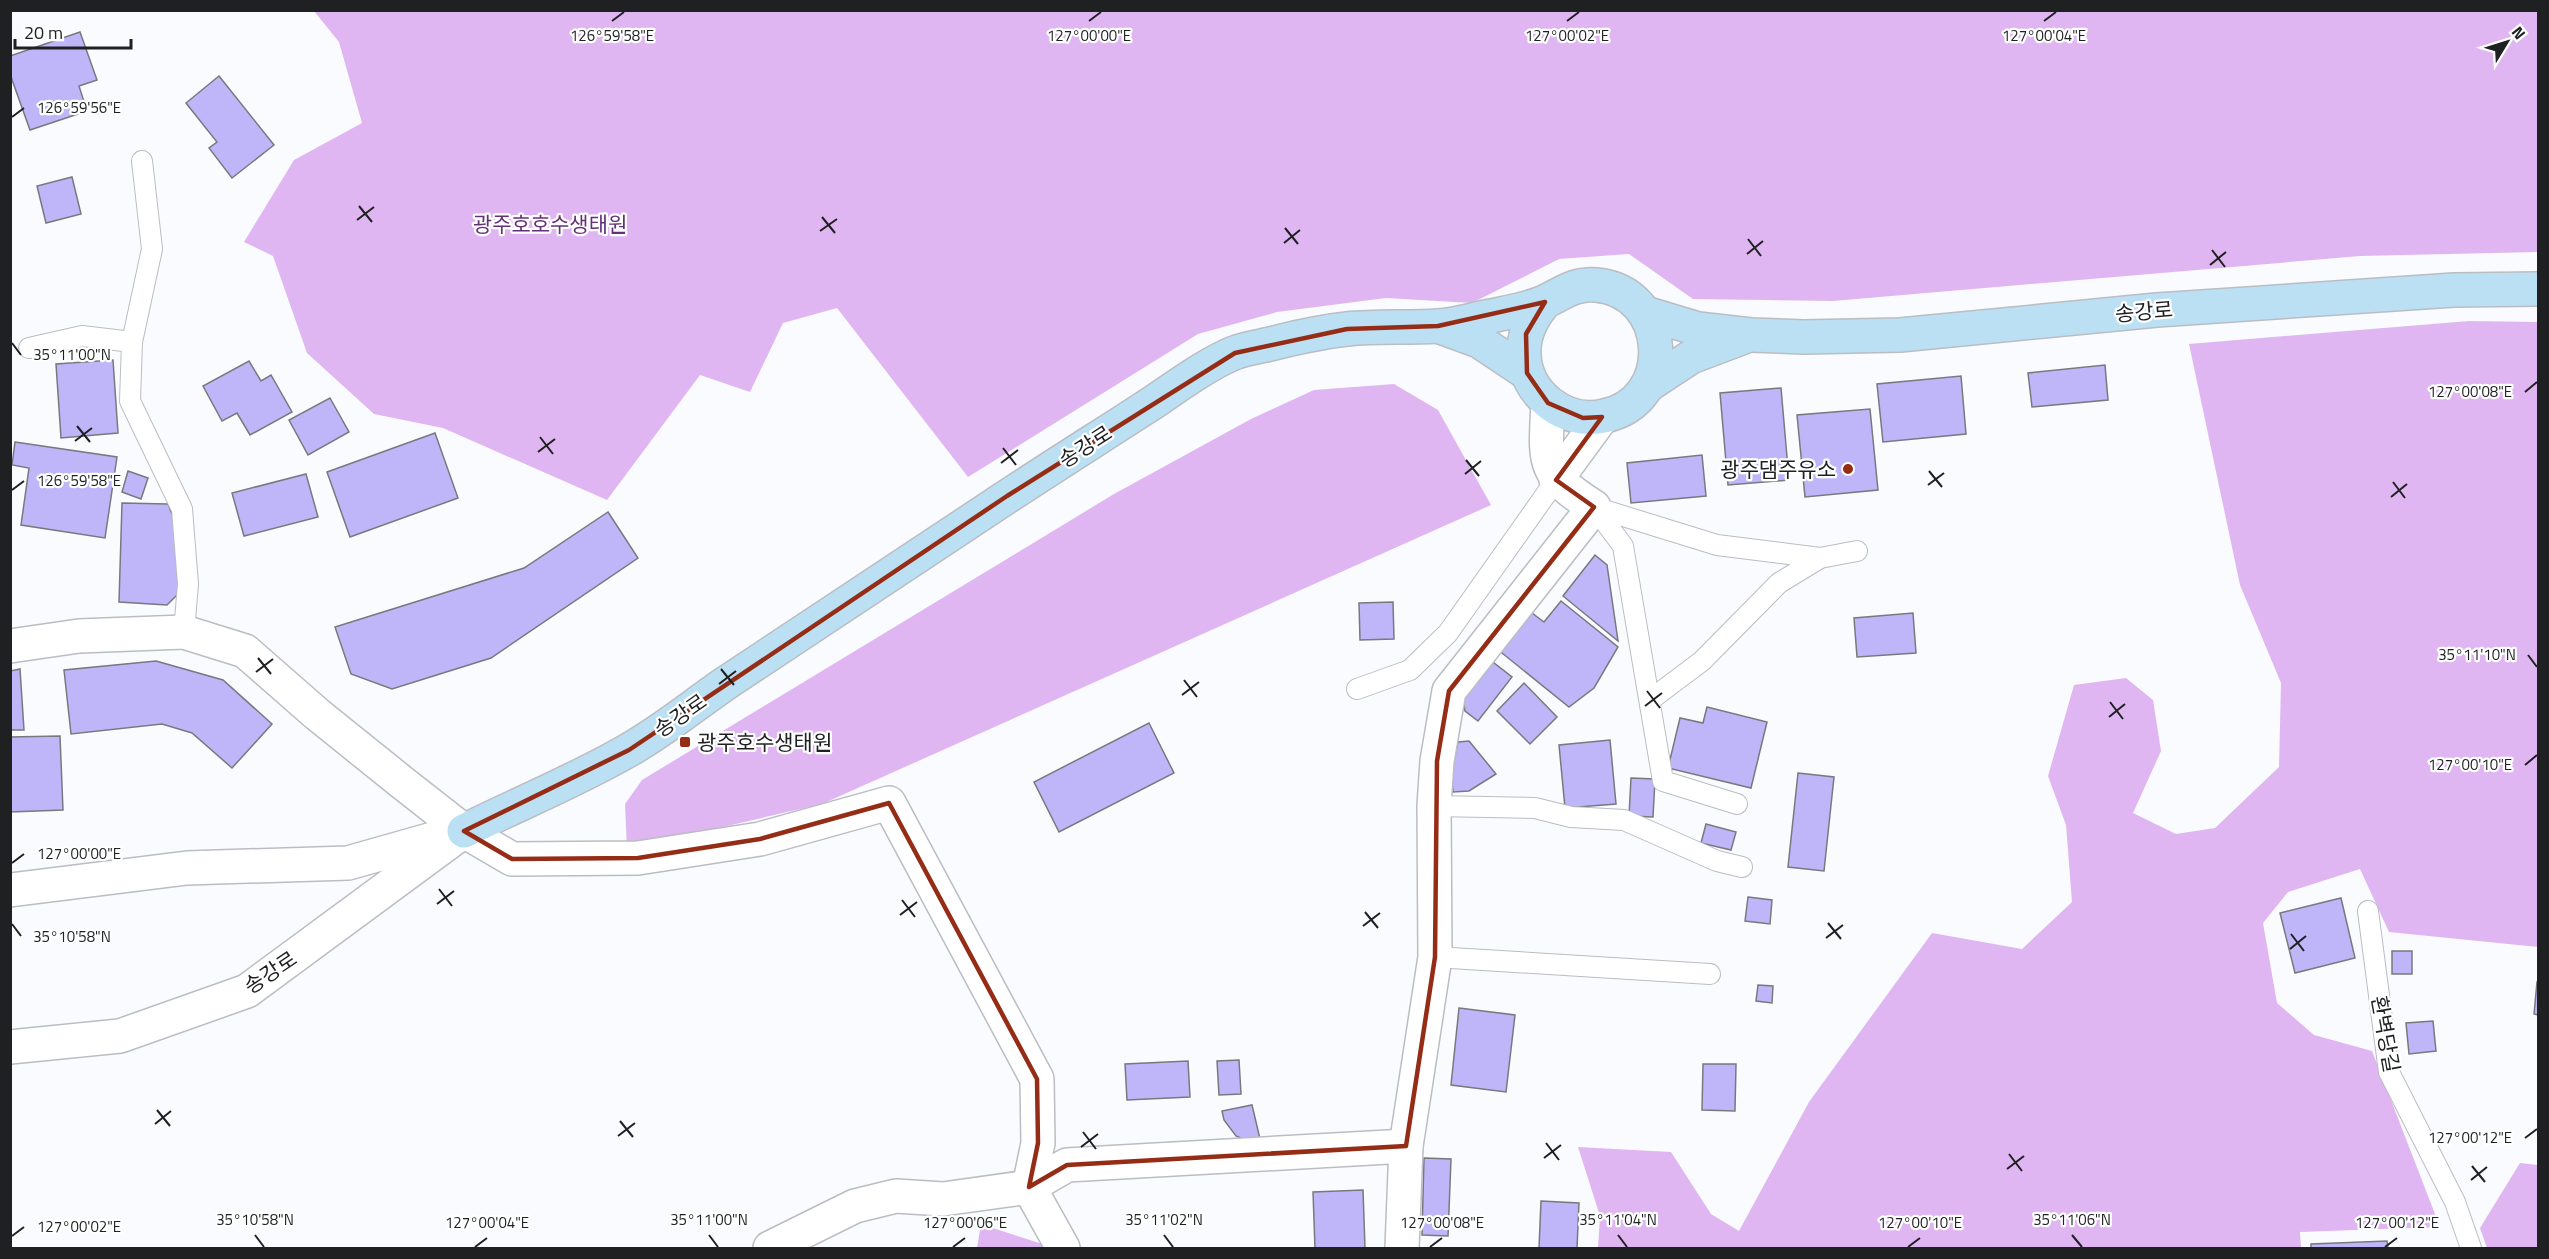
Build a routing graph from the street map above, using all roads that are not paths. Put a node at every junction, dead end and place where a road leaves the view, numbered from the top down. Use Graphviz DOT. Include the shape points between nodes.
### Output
graph roads {
  1 [pos="142,161"];
  2 [pos="2538,289"];
  3 [pos="1545,302"];
  4 [pos="1645,313"];
  5 [pos="1438,326"];
  6 [pos="1751,335"];
  7 [pos="132,342"];
  8 [pos="30,348"];
  9 [pos="1527,373"];
  10 [pos="1647,386"];
  11 [pos="1548,403"];
  12 [pos="1602,417"];
  13 [pos="1556,480"];
  14 [pos="1594,507"];
  15 [pos="1857,551"];
  16 [pos="1820,558"];
  17 [pos="184,632"];
  18 [pos="10,646"];
  19 [pos="1358,689"];
  20 [pos="1650,699"];
  21 [pos="1737,804"];
  22 [pos="1434,806"];
  23 [pos="464,831"];
  24 [pos="1742,867"];
  25 [pos="10,890"];
  26 [pos="2368,911"];
  27 [pos="1435,957"];
  28 [pos="1710,974"];
  29 [pos="10,1047"];
  30 [pos="1406,1146"];
  31 [pos="1029,1187"];
  32 [pos="770,1248"];
  33 [pos="1063,1248"];
  34 [pos="1402,1248"];
  35 [pos="2471,1248"];
  1 -- 7 [label="lane" via="152,249"];
  2 -- 6 [label="main road, 송강로" via="2454,290 2157,310 1900,334"];
  3 -- 4 [label="main road, 송강로" via="1569,288 1597,285 1632,299"];
  3 -- 5 [label="main road, 송강로"];
  3 -- 9 [label="main road, 송강로" via="1532,317 1526,334 1523,354"];
  4 -- 6 [label="main road, 송강로" via="1698,329"];
  4 -- 10 [label="main road, 송강로" via="1657,349 1655,368"];
  5 -- 9 [label="main road, 송강로" via="1479,341"];
  5 -- 23 [label="main road, 송강로" via="1347,329 1235,353 1008,496 629,750"];
  6 -- 10 [label="main road, 송강로" via="1692,357"];
  7 -- 8 [label="lane" via="82,336"];
  7 -- 17 [label="lane" via="130,401 182,509 188,584"];
  9 -- 11 [label="main road, 송강로"];
  10 -- 12 [label="main road, 송강로" via="1636,400"];
  11 -- 12 [label="main road, 송강로" via="1583,418"];
  11 -- 13 [label="street" via="1546,454"];
  12 -- 13 [label="street"];
  13 -- 14 [label="street"];
  13 -- 19 [label="lane" via="1448,633 1410,670"];
  14 -- 16 [label="lane" via="1717,545"];
  14 -- 20 [label="lane" via="1623,546"];
  14 -- 22 [label="street" via="1449,691"];
  15 -- 16 [label="lane"];
  16 -- 20 [label="lane" via="1779,583 1702,662"];
  17 -- 18 [label="street" via="79,636"];
  17 -- 23 [label="street" via="245,651"];
  20 -- 21 [label="lane" via="1663,781"];
  22 -- 24 [label="lane" via="1535,808 1571,817 1624,820 1717,861"];
  22 -- 27 [label="street"];
  23 -- 25 [label="street" via="348,863 187,868"];
  23 -- 29 [label="street, 송강로" via="247,991 120,1036"];
  23 -- 31 [label="street" via="512,859 638,858 760,839 889,803 1037,1079 1038,1143"];
  26 -- 35 [label="lane, 환벽당길" via="2389,1072 2455,1202"];
  27 -- 28 [label="lane"];
  27 -- 30 [label="street"];
  30 -- 31 [label="street" via="1067,1165"];
  30 -- 34 [label="street"];
  31 -- 32 [label="street" via="943,1199 896,1196 855,1206"];
  31 -- 33 [label="street"];
}
